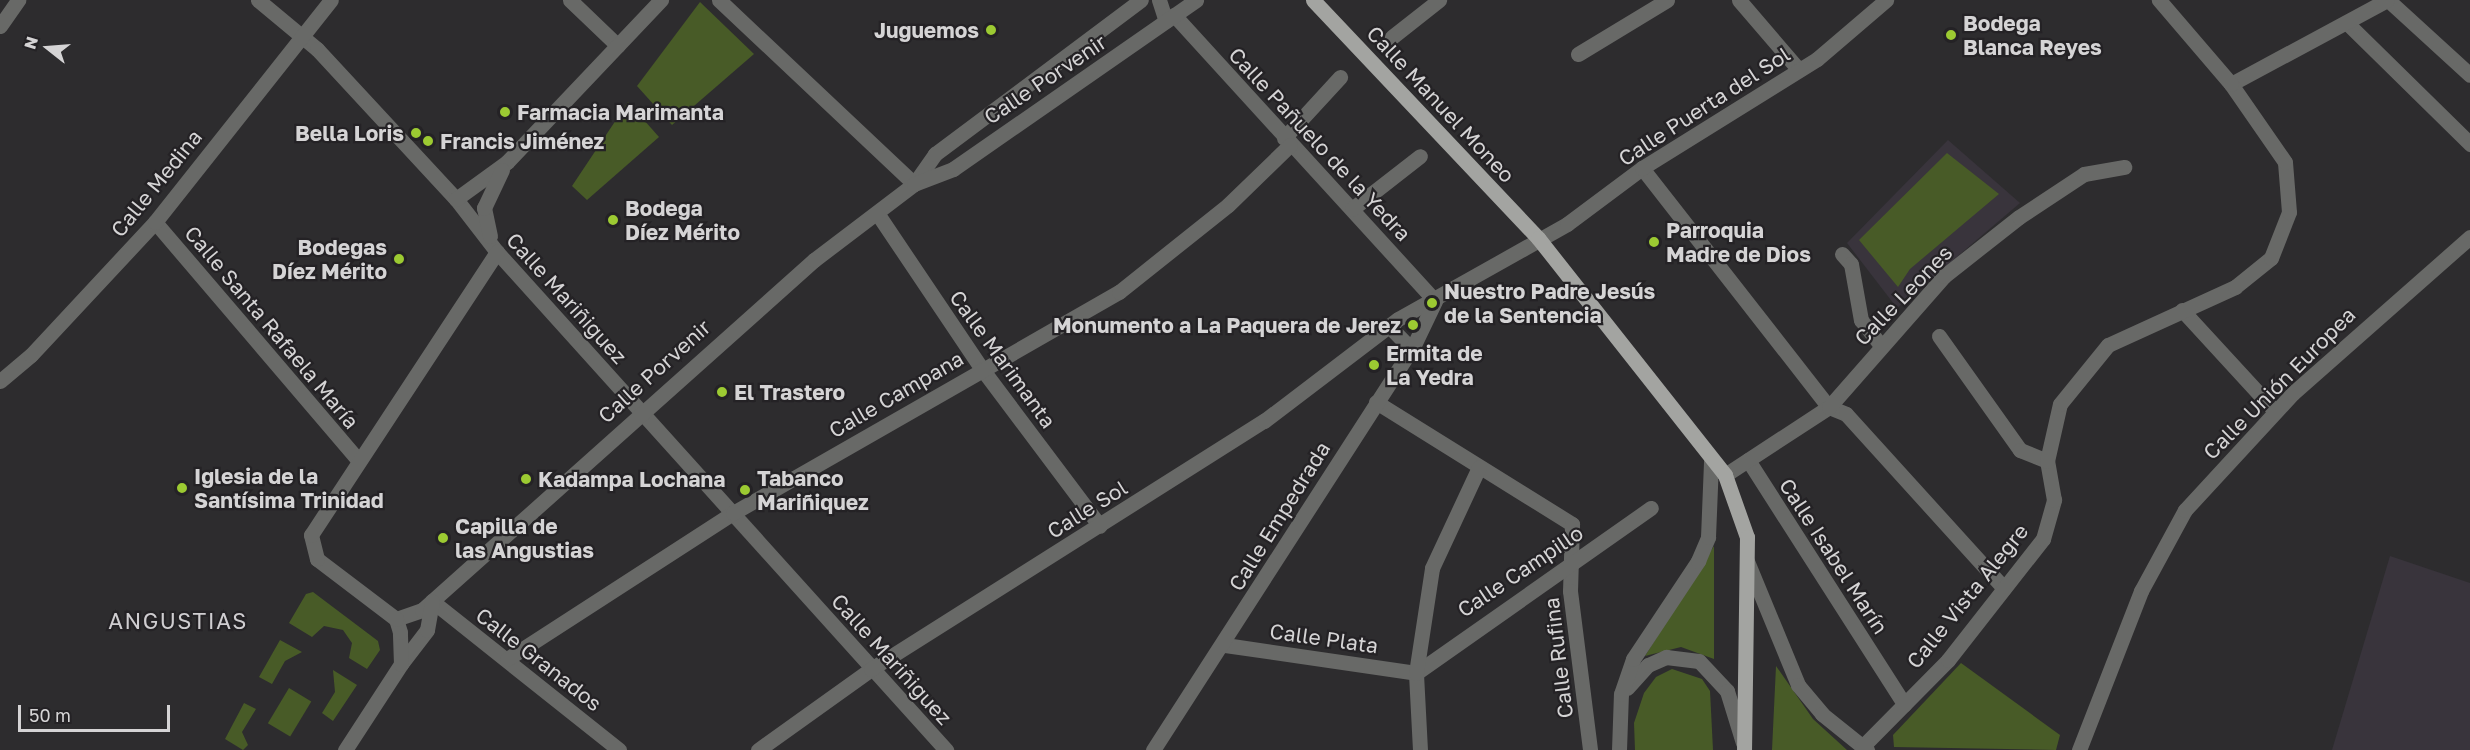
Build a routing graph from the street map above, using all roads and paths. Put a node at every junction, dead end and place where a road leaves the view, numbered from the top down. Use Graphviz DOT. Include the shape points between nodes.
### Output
graph roads {
  1 [pos="18,0"];
  2 [pos="258,0"];
  3 [pos="331,0"];
  4 [pos="570,0"];
  5 [pos="661,0"];
  6 [pos="719,0"];
  7 [pos="1141,0"];
  8 [pos="1159,0"];
  9 [pos="1196,0"];
  10 [pos="1313,0"];
  11 [pos="1439,0"];
  12 [pos="1667,0"];
  13 [pos="1738,0"];
  14 [pos="1886,0"];
  15 [pos="2159,0"];
  16 [pos="2387,0"];
  17 [pos="1172,12"];
  18 [pos="2347,23"];
  19 [pos="0,26"];
  20 [pos="300,36"];
  21 [pos="1392,37"];
  22 [pos="618,46"];
  23 [pos="1578,54"];
  24 [pos="1799,70"];
  25 [pos="2470,75"];
  26 [pos="1340,77"];
  27 [pos="2231,84"];
  28 [pos="1287,142"];
  29 [pos="2470,144"];
  30 [pos="1420,156"];
  31 [pos="507,162"];
  32 [pos="1642,168"];
  33 [pos="2124,168"];
  34 [pos="914,183"];
  35 [pos="456,199"];
  36 [pos="1352,209"];
  37 [pos="877,213"];
  38 [pos="155,222"];
  39 [pos="2470,237"];
  40 [pos="1538,238"];
  41 [pos="497,252"];
  42 [pos="1842,254"];
  43 [pos="1435,301"];
  44 [pos="2182,310"];
  45 [pos="1389,326"];
  46 [pos="1939,336"];
  47 [pos="1881,346"];
  48 [pos="1411,349"];
  49 [pos="982,369"];
  50 [pos="0,381"];
  51 [pos="1376,402"];
  52 [pos="1829,407"];
  53 [pos="639,411"];
  54 [pos="2275,411"];
  55 [pos="358,460"];
  56 [pos="1748,460"];
  57 [pos="1711,461"];
  58 [pos="2047,461"];
  59 [pos="1479,467"];
  60 [pos="1725,475"];
  61 [pos="1651,508"];
  62 [pos="733,513"];
  63 [pos="1101,526"];
  64 [pos="1747,561"];
  65 [pos="1571,562"];
  66 [pos="2004,588"];
  67 [pos="432,601"];
  68 [pos="396,619"];
  69 [pos="1225,645"];
  70 [pos="507,658"];
  71 [pos="401,664"];
  72 [pos="871,669"];
  73 [pos="1416,673"];
  74 [pos="1621,694"];
  75 [pos="1904,704"];
  76 [pos="1744,747"];
  77 [pos="1864,748"];
  78 [pos="345,750"];
  79 [pos="619,750"];
  80 [pos="758,750"];
  81 [pos="946,750"];
  82 [pos="1153,750"];
  83 [pos="1420,750"];
  84 [pos="1590,750"];
  85 [pos="1619,750"];
  86 [pos="2079,750"];
  1 -- 19 [label="street"];
  2 -- 20 [label="street, Calle Mariñiguez"];
  3 -- 20 [label="street, Calle Medina"];
  4 -- 22 [label="street"];
  5 -- 22 [label="street"];
  6 -- 34 [label="street"];
  7 -- 34 [label="street, Calle Porvenir" via="935,154"];
  8 -- 17 [label="street"];
  9 -- 17 [label="street, Calle Porvenir"];
  10 -- 40 [label="main road, Calle Manuel Moneo"];
  11 -- 21 [label="street"];
  12 -- 23 [label="street"];
  13 -- 24 [label="street"];
  14 -- 24 [label="street, Calle Puerta del Sol"];
  15 -- 27 [label="street, Calle Vista Alegre"];
  16 -- 18 [label="street"];
  16 -- 25 [label="street"];
  17 -- 28 [label="street, Calle Pañuelo de la Yedra"];
  17 -- 34 [label="street, Calle Porvenir" via="953,169"];
  18 -- 27 [label="street"];
  18 -- 29 [label="street"];
  20 -- 35 [label="street, Calle Mariñiguez"];
  20 -- 38 [label="street, Calle Medina"];
  22 -- 31 [label="street"];
  24 -- 32 [label="street, Calle Puerta del Sol"];
  26 -- 28 [label="street, Calle Campana"];
  27 -- 44 [label="street, Calle Vista Alegre" via="2285,162 2289,212 2271,258 2235,287"];
  28 -- 36 [label="street, Calle Pañuelo de la Yedra"];
  28 -- 49 [label="street, Calle Campana" via="1150,272"];
  30 -- 36 [label="street"];
  31 -- 35 [label="street"];
  31 -- 41 [label="street" via="484,208"];
  32 -- 40 [label="street, Calle Puerta del Sol" via="1567,224"];
  32 -- 52 [label="street"];
  33 -- 47 [label="street, Calle Leones" via="2084,174 2019,217 1944,276"];
  34 -- 37 [label="street, Calle Porvenir"];
  35 -- 41 [label="street, Calle Mariñiguez"];
  36 -- 43 [label="street, Calle Pañuelo de la Yedra"];
  37 -- 49 [label="street, Calle Marimanta"];
  37 -- 53 [label="street, Calle Porvenir" via="814,260"];
  38 -- 50 [label="street, Calle Medina" via="32,355"];
  38 -- 55 [label="street, Calle Santa Rafaela María"];
  39 -- 54 [label="street, Calle Unión Europea"];
  40 -- 43 [label="street, Calle Puerta del Sol"];
  40 -- 57 [label="main road, Calle Manuel Moneo"];
  41 -- 53 [label="street, Calle Mariñiguez"];
  41 -- 55 [label="street"];
  42 -- 47 [label="street" via="1851,264 1861,320"];
  43 -- 45 [label="street, Calle Sol"];
  43 -- 48 [label="street, Calle Empedrada"];
  44 -- 54 [label="street"];
  44 -- 58 [label="street, Calle Vista Alegre" via="2108,345 2060,404"];
  45 -- 48 [label="street"];
  45 -- 63 [label="street, Calle Sol" via="1264,421"];
  46 -- 58 [label="street" via="2020,450"];
  47 -- 52 [label="street, Calle Leones"];
  48 -- 51 [label="street, Calle Empedrada"];
  49 -- 62 [label="street, Calle Campana"];
  49 -- 63 [label="street, Calle Marimanta"];
  51 -- 59 [label="street"];
  51 -- 69 [label="street, Calle Empedrada"];
  52 -- 56 [label="street, Calle Leones"];
  52 -- 66 [label="street" via="1846,414"];
  53 -- 62 [label="street, Calle Mariñiguez"];
  53 -- 67 [label="street, Calle Porvenir"];
  54 -- 86 [label="street, Calle Unión Europea" via="2185,510 2141,591"];
  55 -- 68 [label="street" via="311,536 317,559"];
  56 -- 60 [label="street, Calle Leones"];
  56 -- 75 [label="street, Calle Isabel Marín"];
  57 -- 60 [label="main road, Calle Manuel Moneo"];
  57 -- 74 [label="street" via="1708,537 1698,561 1633,659"];
  58 -- 66 [label="street, Calle Vista Alegre" via="2054,500 2043,539"];
  59 -- 65 [label="street, Calle Rufina" via="1572,524"];
  59 -- 73 [label="street" via="1432,568"];
  60 -- 64 [label="main road" via="1741,513"];
  61 -- 65 [label="street, Calle Campillo"];
  62 -- 70 [label="street, Calle Campana"];
  62 -- 72 [label="street, Calle Mariñiguez"];
  63 -- 72 [label="street, Calle Sol"];
  64 -- 76 [label="main road"];
  64 -- 77 [label="street" via="1798,685"];
  65 -- 73 [label="street, Calle Campillo"];
  65 -- 84 [label="street, Calle Rufina"];
  66 -- 75 [label="street, Calle Vista Alegre" via="1948,660"];
  67 -- 68 [label="street, Calle Porvenir" via="413,616"];
  67 -- 70 [label="street, Calle Granados"];
  67 -- 71 [label="street" via="427,630"];
  68 -- 71 [label="street"];
  69 -- 73 [label="street, Calle Plata"];
  69 -- 82 [label="street, Calle Empedrada"];
  70 -- 79 [label="street, Calle Granados"];
  71 -- 78 [label="street"];
  72 -- 80 [label="street, Calle Sol"];
  72 -- 81 [label="street, Calle Mariñiguez"];
  73 -- 83 [label="street"];
  74 -- 76 [label="street" via="1648,665 1666,657 1699,661 1727,691"];
  74 -- 85 [label="street"];
  75 -- 77 [label="street, Calle Vista Alegre"];
}
